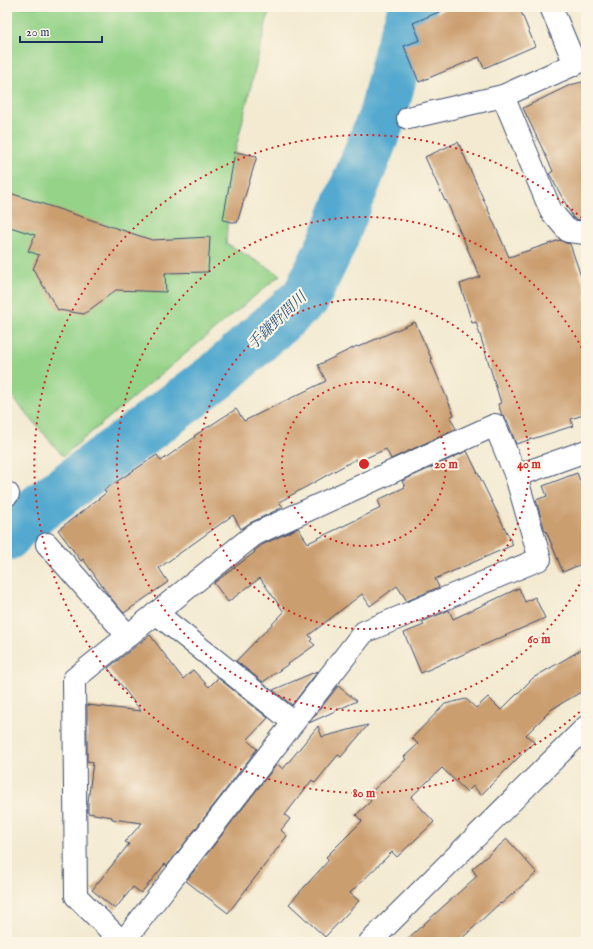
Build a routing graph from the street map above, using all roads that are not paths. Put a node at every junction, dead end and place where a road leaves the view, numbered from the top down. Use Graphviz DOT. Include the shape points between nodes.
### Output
graph roads {
  1 [pos="551,7"];
  2 [pos="580,61"];
  3 [pos="503,96"];
  4 [pos="408,118"];
  5 [pos="586,233"];
  6 [pos="586,451"];
  7 [pos="516,476"];
  8 [pos="47,544"];
  9 [pos="156,613"];
  10 [pos="128,636"];
  11 [pos="293,722"];
  12 [pos="586,727"];
  13 [pos="123,942"];
  14 [pos="370,942"];
  1 -- 2 [label="street"];
  2 -- 3 [label="street"];
  3 -- 4 [label="street"];
  3 -- 5 [label="street" via="551,211 568,232"];
  6 -- 7 [label="street"];
  7 -- 9 [label="street" via="495,425 255,534"];
  7 -- 11 [label="street" via="540,559 364,632"];
  8 -- 10 [label="street"];
  9 -- 10 [label="street"];
  9 -- 11 [label="street"];
  10 -- 13 [label="street" via="74,679 76,896"];
  11 -- 13 [label="street"];
  12 -- 14 [label="street"];
}
